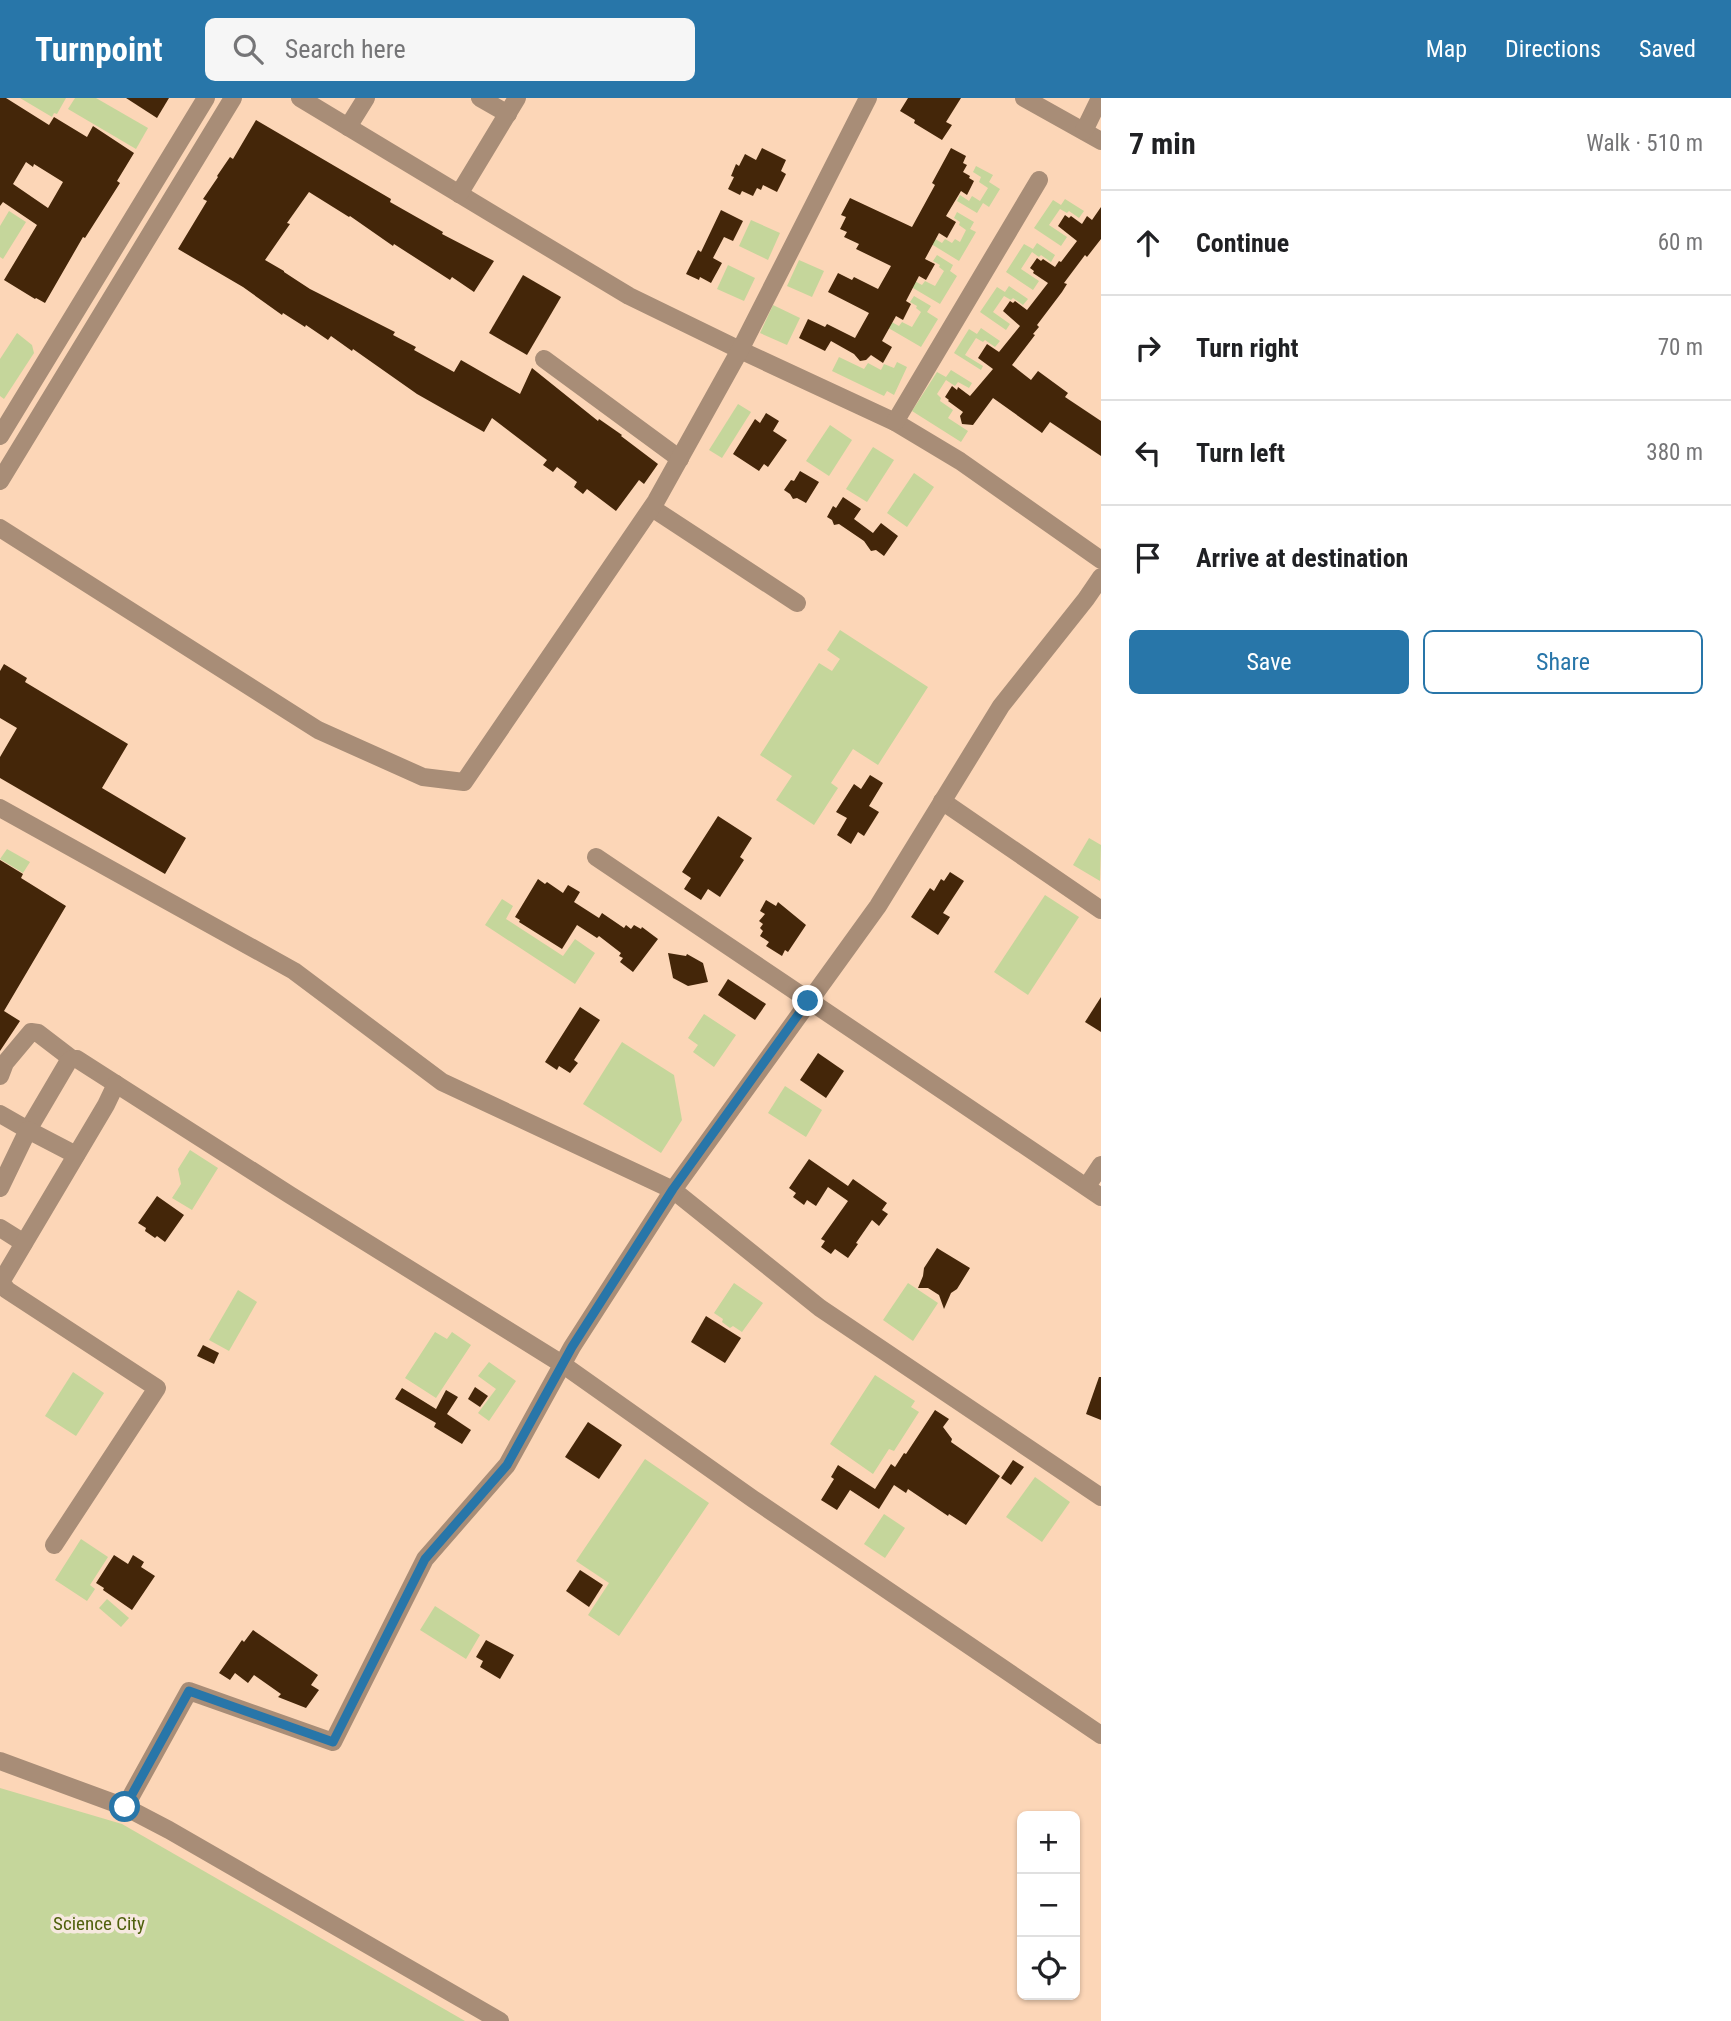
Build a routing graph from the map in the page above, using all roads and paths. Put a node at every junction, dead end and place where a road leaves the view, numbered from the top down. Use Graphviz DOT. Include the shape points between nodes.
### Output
graph roads {
  1 [pos="206,98"];
  2 [pos="233,98"];
  3 [pos="300,98"];
  4 [pos="366,98"];
  5 [pos="480,98"];
  6 [pos="517,98"];
  7 [pos="868,98"];
  8 [pos="1024,98"];
  9 [pos="1100,98"];
  10 [pos="508,114"];
  11 [pos="348,127"];
  12 [pos="1084,131"];
  13 [pos="1101,141"];
  14 [pos="1040,180"];
  15 [pos="459,194"];
  16 [pos="740,350"];
  17 [pos="544,359"];
  18 [pos="895,422"];
  19 [pos="0,436"];
  20 [pos="680,460"];
  21 [pos="0,481"];
  22 [pos="652,508"];
  23 [pos="0,528"];
  24 [pos="1101,560"];
  25 [pos="1101,577"];
  26 [pos="797,603"];
  27 [pos="942,801"];
  28 [pos="0,808"];
  29 [pos="596,857"];
  30 [pos="1101,910"];
  31 [pos="808,1001"];
  32 [pos="72,1059"];
  33 [pos="2,1067"];
  34 [pos="117,1084"];
  35 [pos="0,1114"];
  36 [pos="28,1130"];
  37 [pos="76,1155"];
  38 [pos="1101,1165"];
  39 [pos="0,1188"];
  40 [pos="673,1189"];
  41 [pos="1094,1192"];
  42 [pos="0,1228"];
  43 [pos="24,1243"];
  44 [pos="562,1364"];
  45 [pos="1101,1497"];
  46 [pos="54,1545"];
  47 [pos="1101,1735"];
  48 [pos="0,1761"];
  49 [pos="125,1807"];
  50 [pos="500,2021"];
  1 -- 19 [label="street"];
  2 -- 21 [label="street"];
  3 -- 11 [label="street"];
  4 -- 11 [label="street"];
  5 -- 10 [label="street"];
  6 -- 10 [label="street"];
  7 -- 16 [label="street"];
  8 -- 12 [label="street"];
  9 -- 12 [label="street"];
  10 -- 15 [label="street"];
  11 -- 15 [label="street"];
  12 -- 13 [label="street"];
  14 -- 18 [label="street"];
  15 -- 16 [label="street" via="629,296"];
  16 -- 18 [label="street"];
  16 -- 20 [label="street"];
  17 -- 20 [label="street"];
  18 -- 24 [label="street" via="960,461"];
  20 -- 22 [label="street"];
  22 -- 23 [label="street" via="464,782 423,777 318,730"];
  22 -- 26 [label="street"];
  25 -- 27 [label="street" via="1001,706"];
  27 -- 30 [label="street"];
  27 -- 31 [label="street" via="878,906"];
  28 -- 40 [label="street" via="294,971 442,1082"];
  29 -- 31 [label="street"];
  31 -- 40 [label="street"];
  31 -- 41 [label="street"];
  32 -- 33 [label="street" via="31,1031"];
  32 -- 34 [label="street"];
  32 -- 36 [label="street"];
  34 -- 37 [label="street"];
  34 -- 44 [label="street"];
  35 -- 36 [label="street"];
  36 -- 37 [label="street"];
  36 -- 39 [label="street"];
  37 -- 43 [label="street"];
  38 -- 41 [label="street"];
  40 -- 44 [label="street"];
  40 -- 45 [label="street" via="820,1308"];
  42 -- 43 [label="street"];
  43 -- 46 [label="street" via="1,1282 7,1290 157,1388"];
  44 -- 47 [label="street"];
  44 -- 49 [label="street" via="507,1465 425,1559 333,1742 189,1691"];
  48 -- 49 [label="street"];
  49 -- 50 [label="street"];
}
